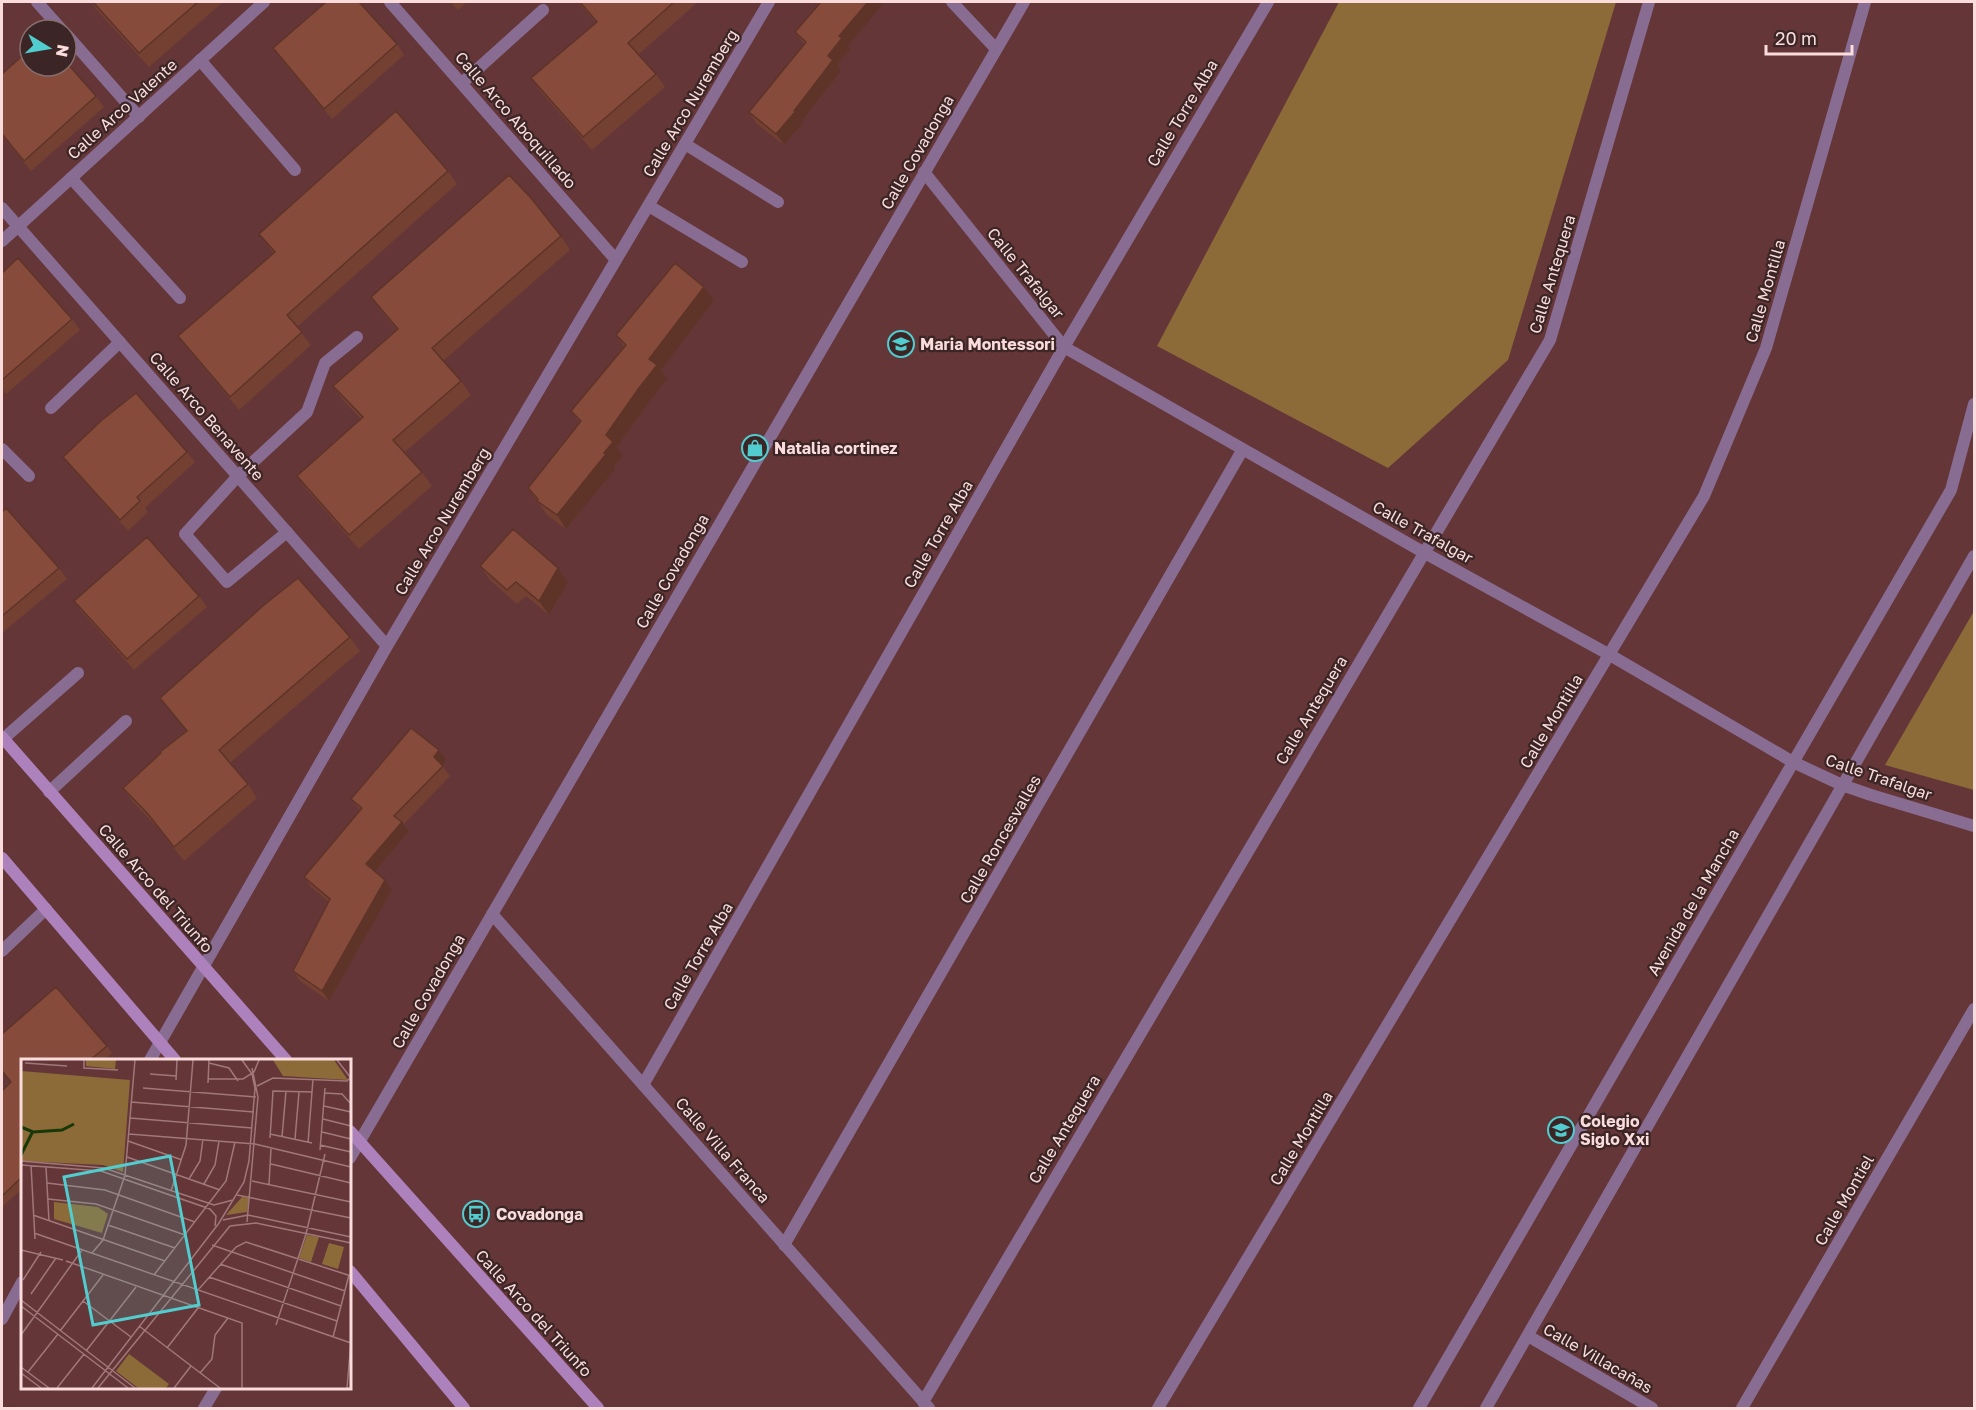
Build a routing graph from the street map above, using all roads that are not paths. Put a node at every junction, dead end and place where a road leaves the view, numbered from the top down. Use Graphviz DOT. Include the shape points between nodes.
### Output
graph roads {
  1 [pos="37,2"];
  2 [pos="264,2"];
  3 [pos="390,2"];
  4 [pos="769,2"];
  5 [pos="951,2"];
  6 [pos="1024,2"];
  7 [pos="1268,2"];
  8 [pos="1650,2"];
  9 [pos="1865,2"];
  10 [pos="543,10"];
  11 [pos="51,18"];
  12 [pos="78,48"];
  13 [pos="996,49"];
  14 [pos="200,60"];
  15 [pos="462,83"];
  16 [pos="139,117"];
  17 [pos="685,144"];
  18 [pos="295,170"];
  19 [pos="924,172"];
  20 [pos="71,178"];
  21 [pos="778,202"];
  22 [pos="649,206"];
  23 [pos="2,208"];
  24 [pos="18,226"];
  25 [pos="2,241"];
  26 [pos="616,260"];
  27 [pos="742,262"];
  28 [pos="180,298"];
  29 [pos="357,336"];
  30 [pos="120,342"];
  31 [pos="1064,347"];
  32 [pos="1974,404"];
  33 [pos="51,408"];
  34 [pos="2,448"];
  35 [pos="1244,449"];
  36 [pos="29,476"];
  37 [pos="238,476"];
  38 [pos="287,532"];
  39 [pos="1423,552"];
  40 [pos="1974,556"];
  41 [pos="387,646"];
  42 [pos="1610,655"];
  43 [pos="78,673"];
  44 [pos="126,721"];
  45 [pos="2,738"];
  46 [pos="1792,762"];
  47 [pos="1842,785"];
  48 [pos="49,792"];
  49 [pos="1974,826"];
  50 [pos="2,858"];
  51 [pos="46,909"];
  52 [pos="492,914"];
  53 [pos="2,951"];
  54 [pos="203,967"];
  55 [pos="1974,1009"];
  56 [pos="160,1042"];
  57 [pos="151,1059"];
  58 [pos="174,1059"];
  59 [pos="285,1059"];
  60 [pos="644,1085"];
  61 [pos="351,1132"];
  62 [pos="359,1142"];
  63 [pos="351,1156"];
  64 [pos="784,1245"];
  65 [pos="351,1272"];
  66 [pos="21,1284"];
  67 [pos="2,1319"];
  68 [pos="1528,1336"];
  69 [pos="215,1389"];
  70 [pos="926,1405"];
  71 [pos="204,1408"];
  72 [pos="464,1408"];
  73 [pos="598,1408"];
  74 [pos="1158,1408"];
  75 [pos="1419,1408"];
  76 [pos="1486,1408"];
  77 [pos="1652,1408"];
  78 [pos="1742,1408"];
  1 -- 11 [label="street"];
  2 -- 14 [label="street, Calle Arco Valente"];
  3 -- 15 [label="street, Calle Arco Aboquillado"];
  4 -- 17 [label="street, Calle Arco Nuremberg"];
  5 -- 13 [label="street"];
  6 -- 13 [label="street, Calle Covadonga"];
  7 -- 31 [label="street, Calle Torre Alba"];
  8 -- 39 [label="street, Calle Antequera" via="1550,340"];
  9 -- 42 [label="street, Calle Montilla" via="1766,348 1704,496"];
  10 -- 15 [label="street"];
  12 -- 16 [label="street"];
  13 -- 19 [label="street, Calle Covadonga"];
  14 -- 16 [label="street, Calle Arco Valente"];
  14 -- 18 [label="street"];
  15 -- 26 [label="street, Calle Arco Aboquillado"];
  16 -- 20 [label="street, Calle Arco Valente"];
  17 -- 21 [label="street"];
  17 -- 22 [label="street, Calle Arco Nuremberg"];
  19 -- 31 [label="street, Calle Trafalgar"];
  19 -- 52 [label="street, Calle Covadonga"];
  20 -- 24 [label="street, Calle Arco Valente"];
  20 -- 28 [label="street"];
  22 -- 26 [label="street, Calle Arco Nuremberg"];
  22 -- 27 [label="street"];
  23 -- 24 [label="street, Calle Arco Benavente"];
  24 -- 25 [label="street, Calle Arco Valente"];
  24 -- 30 [label="street, Calle Arco Benavente"];
  26 -- 41 [label="street, Calle Arco Nuremberg"];
  29 -- 37 [label="street" via="325,363 307,412"];
  30 -- 33 [label="street"];
  30 -- 37 [label="street, Calle Arco Benavente"];
  31 -- 35 [label="street, Calle Trafalgar"];
  31 -- 60 [label="street, Calle Torre Alba"];
  32 -- 46 [label="street, Avenida de la Mancha" via="1951,490"];
  34 -- 36 [label="street"];
  35 -- 39 [label="street, Calle Trafalgar"];
  35 -- 64 [label="street, Calle Roncesvalles"];
  37 -- 38 [label="street, Calle Arco Benavente"];
  37 -- 38 [label="street" via="185,534 227,582"];
  38 -- 41 [label="street, Calle Arco Benavente"];
  39 -- 42 [label="street, Calle Trafalgar"];
  39 -- 70 [label="street, Calle Antequera"];
  40 -- 47 [label="street"];
  41 -- 54 [label="street, Calle Arco Nuremberg"];
  42 -- 46 [label="street, Calle Trafalgar"];
  42 -- 74 [label="street, Calle Montilla"];
  43 -- 45 [label="street"];
  44 -- 48 [label="street"];
  45 -- 48 [label="street, Calle Arco del Triunfo"];
  46 -- 47 [label="street, Calle Trafalgar"];
  46 -- 75 [label="street, Avenida de la Mancha"];
  47 -- 49 [label="street, Calle Trafalgar"];
  47 -- 68 [label="street"];
  48 -- 54 [label="street, Calle Arco del Triunfo"];
  50 -- 51 [label="street"];
  51 -- 53 [label="street"];
  51 -- 56 [label="street"];
  52 -- 60 [label="street, Calle Villa Franca"];
  52 -- 62 [label="street, Calle Covadonga"];
  54 -- 56 [label="street, Calle Arco Nuremberg"];
  54 -- 59 [label="street, Calle Arco del Triunfo"];
  55 -- 78 [label="street, Calle Montiel"];
  56 -- 57 [label="street, Calle Arco Nuremberg"];
  56 -- 58 [label="street"];
  60 -- 64 [label="street, Calle Villa Franca"];
  61 -- 62 [label="street, Calle Arco del Triunfo"];
  62 -- 63 [label="street, Calle Covadonga"];
  62 -- 73 [label="street, Calle Arco del Triunfo"];
  64 -- 70 [label="street, Calle Villa Franca"];
  65 -- 72 [label="street"];
  66 -- 67 [label="street"];
  68 -- 76 [label="street"];
  68 -- 77 [label="street, Calle Villacañas"];
  69 -- 71 [label="street"];
}
